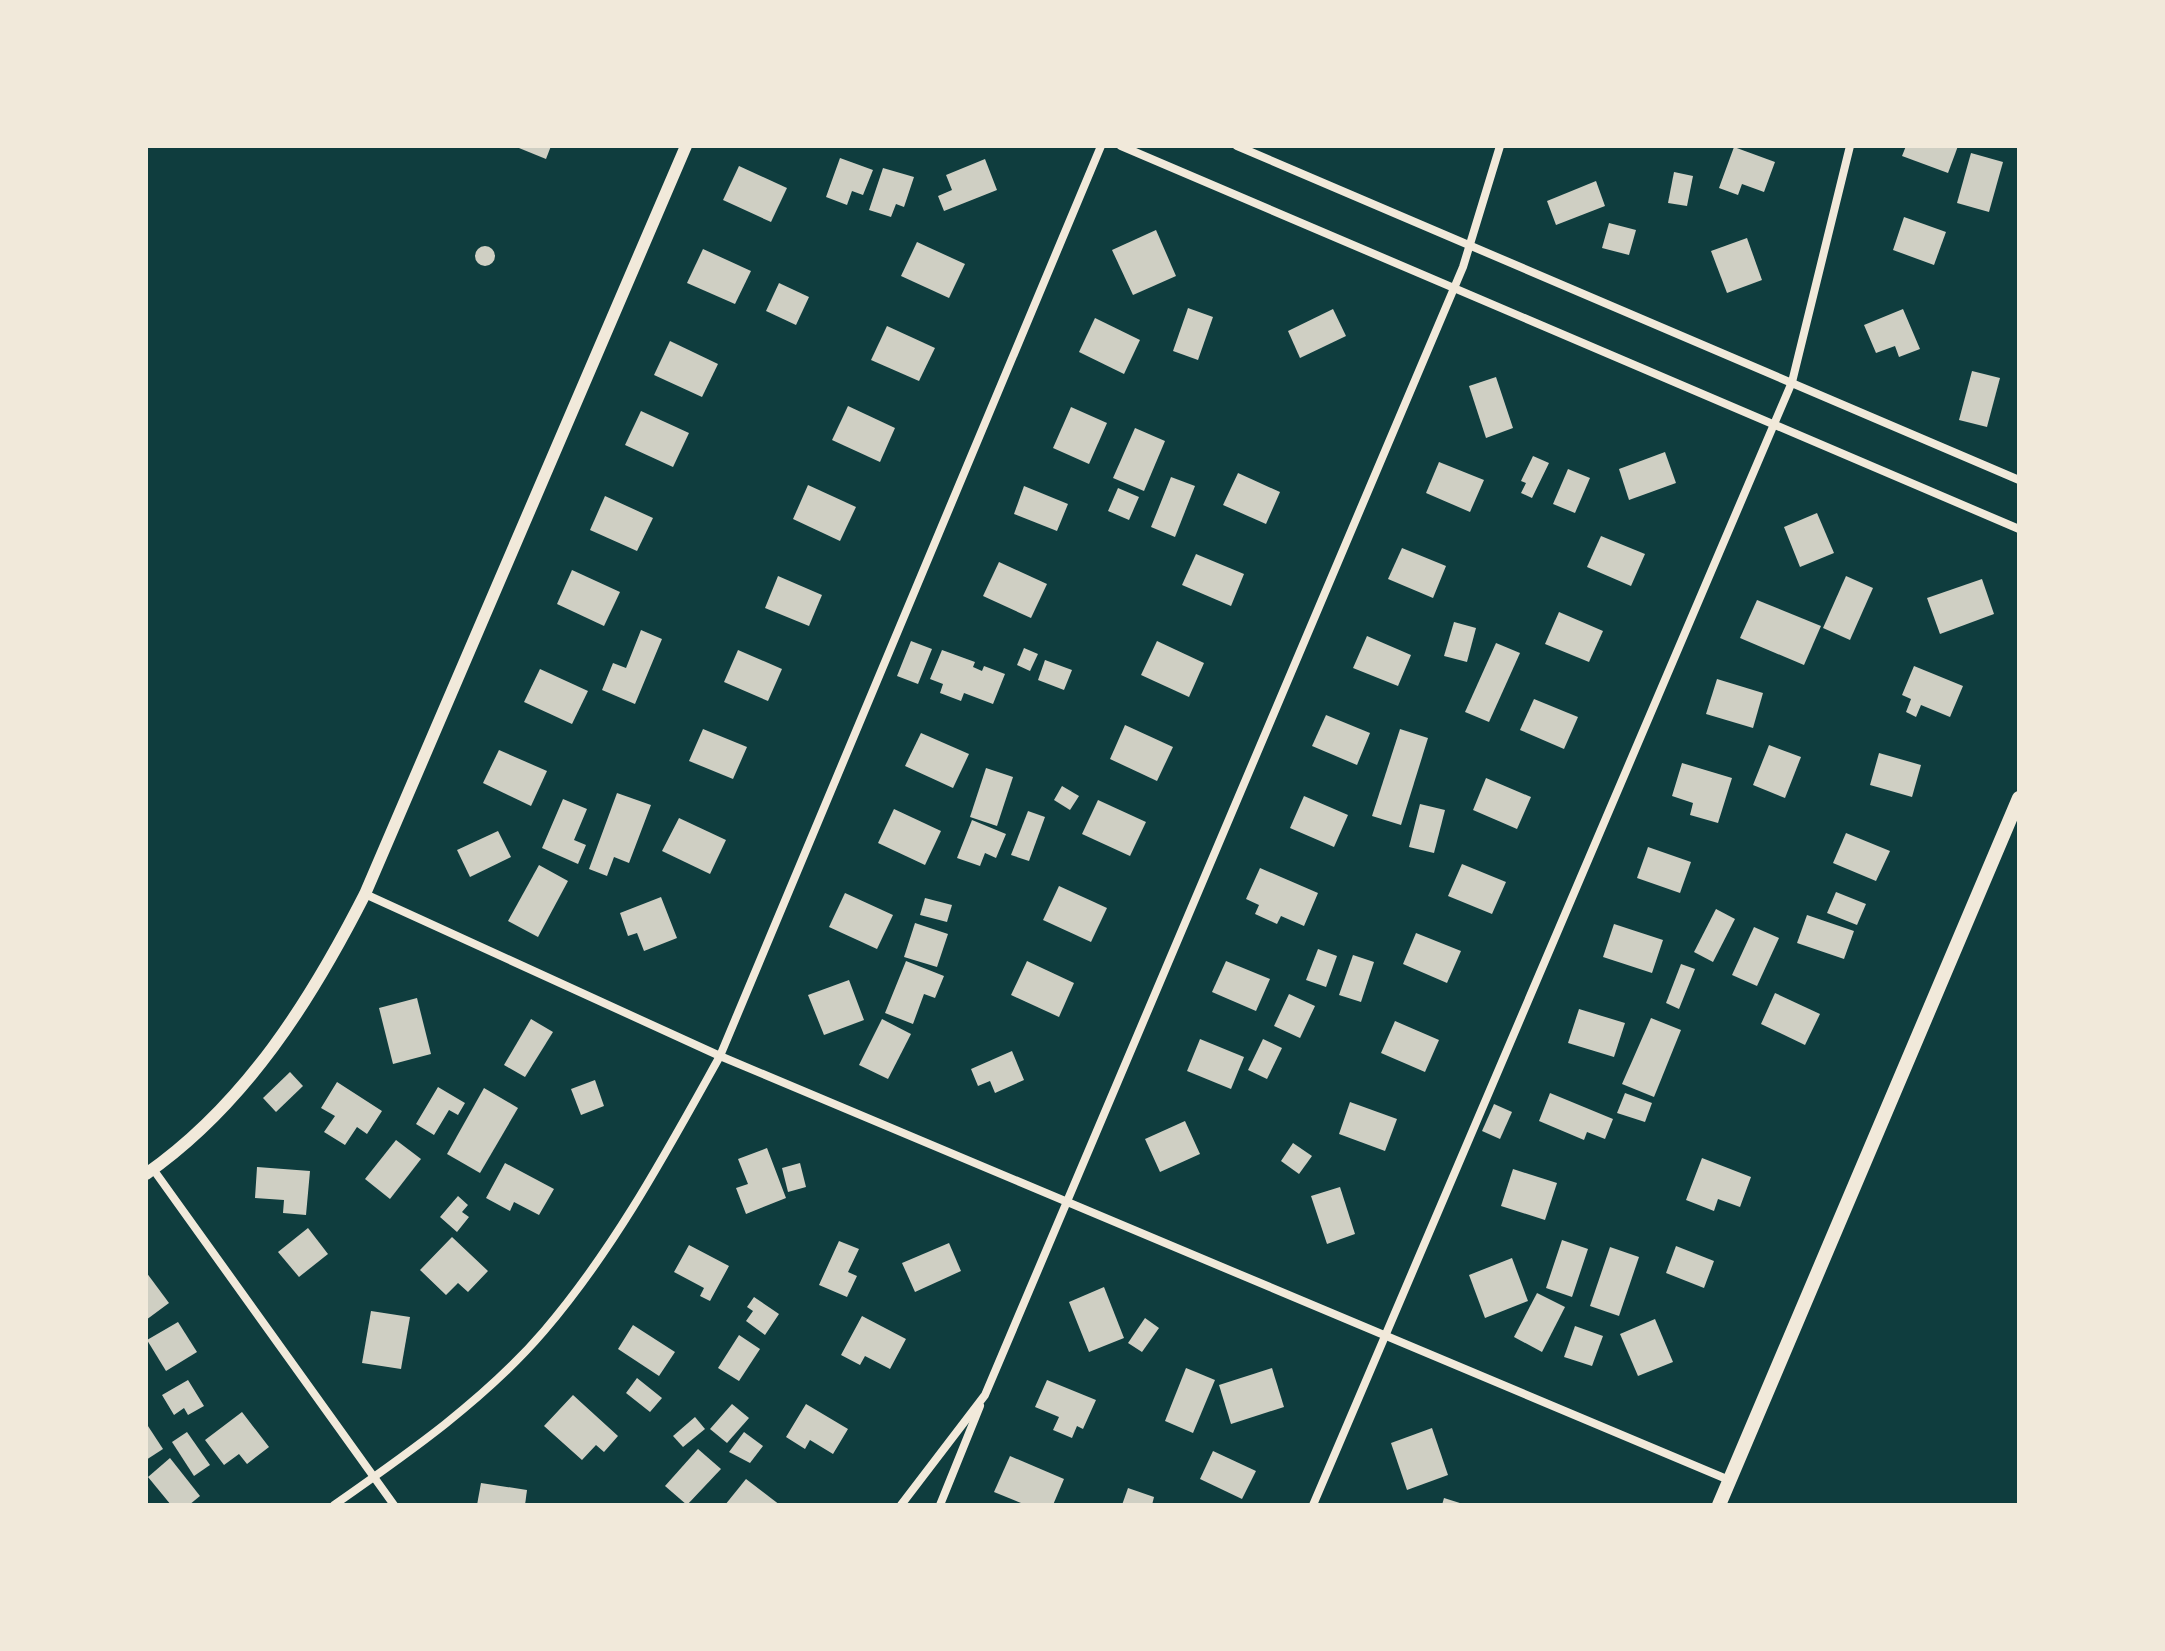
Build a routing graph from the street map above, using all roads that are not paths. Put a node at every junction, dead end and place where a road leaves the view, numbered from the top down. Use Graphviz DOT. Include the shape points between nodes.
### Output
graph roads {
  1 [pos="686,146"];
  2 [pos="1101,146"];
  3 [pos="1121,146"];
  4 [pos="1237,146"];
  5 [pos="1500,146"];
  6 [pos="1850,146"];
  7 [pos="1471,246"];
  8 [pos="1455,287"];
  9 [pos="1792,382"];
  10 [pos="1775,423"];
  11 [pos="2019,480"];
  12 [pos="2019,529"];
  13 [pos="2019,798"];
  14 [pos="365,894"];
  15 [pos="720,1056"];
  16 [pos="149,1171"];
  17 [pos="1065,1203"];
  18 [pos="1385,1335"];
  19 [pos="985,1395"];
  20 [pos="374,1477"];
  21 [pos="1729,1480"];
  22 [pos="334,1505"];
  23 [pos="394,1505"];
  24 [pos="901,1505"];
  25 [pos="940,1505"];
  26 [pos="1313,1505"];
  27 [pos="1719,1505"];
  1 -- 14 [label="street"];
  2 -- 15 [label="street"];
  3 -- 8 [label="street"];
  4 -- 7 [label="street"];
  5 -- 7 [label="street"];
  6 -- 9 [label="street"];
  7 -- 8 [label="street"];
  7 -- 9 [label="street"];
  8 -- 10 [label="street"];
  8 -- 17 [label="street"];
  9 -- 10 [label="street"];
  9 -- 11 [label="street"];
  10 -- 12 [label="street"];
  10 -- 18 [label="street"];
  13 -- 21 [label="main road"];
  14 -- 15 [label="street"];
  14 -- 16 [label="street" via="314,990 239,1091"];
  15 -- 17 [label="street"];
  15 -- 20 [label="street" via="610,1244 544,1331 478,1397"];
  16 -- 20 [label="street"];
  17 -- 18 [label="street"];
  17 -- 19 [label="street"];
  18 -- 21 [label="street"];
  18 -- 26 [label="street"];
  19 -- 24 [label="street"];
  19 -- 25 [label="street"];
  20 -- 22 [label="street"];
  20 -- 23 [label="street"];
  21 -- 27 [label="main road"];
}
